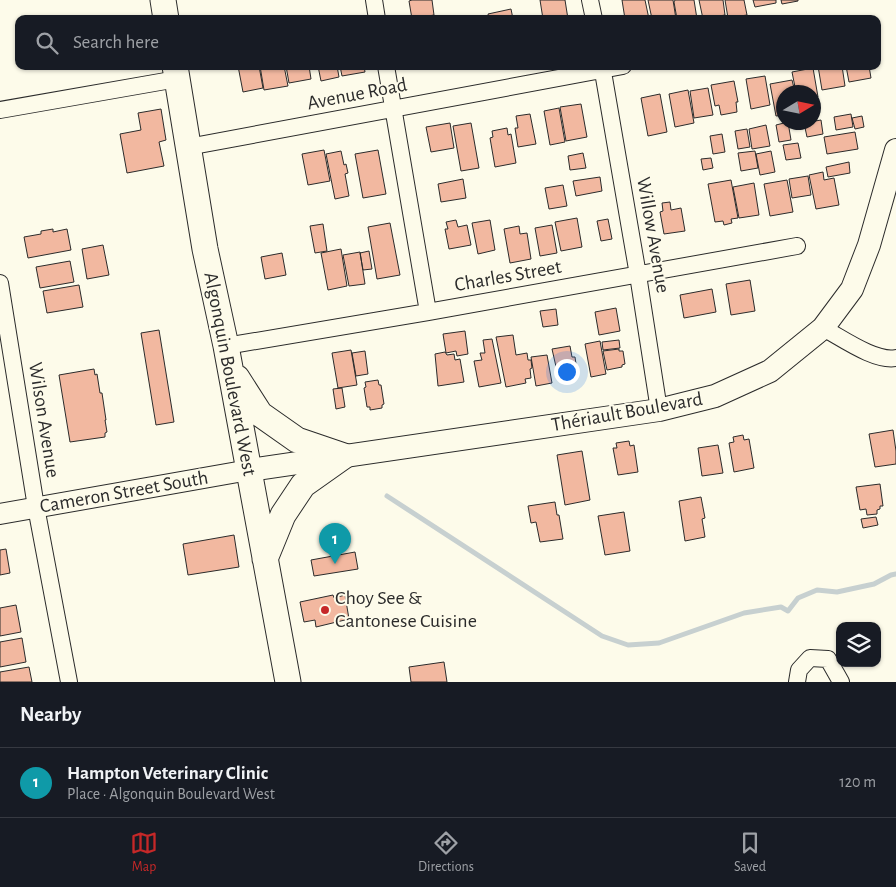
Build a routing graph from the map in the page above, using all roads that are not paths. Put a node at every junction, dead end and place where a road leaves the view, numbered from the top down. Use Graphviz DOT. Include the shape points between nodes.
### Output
graph roads {
  1 [pos="163,0"];
  2 [pos="374,0"];
  3 [pos="590,0"];
  4 [pos="165,15"];
  5 [pos="376,15"];
  6 [pos="593,15"];
  7 [pos="387,70"];
  8 [pos="593,70"];
  9 [pos="603,70"];
  10 [pos="176,72"];
  11 [pos="394,109"];
  12 [pos="0,110"];
  13 [pos="188,148"];
  14 [pos="896,150"];
  15 [pos="797,246"];
  16 [pos="638,275"];
  17 [pos="0,283"];
  18 [pos="428,312"];
  19 [pos="823,328"];
  20 [pos="228,357"];
  21 [pos="896,358"];
  22 [pos="659,410"];
  23 [pos="344,456"];
  24 [pos="249,470"];
  25 [pos="36,507"];
  26 [pos="0,514"];
  27 [pos="265,559"];
  28 [pos="70,682"];
  29 [pos="288,682"];
  30 [pos="797,682"];
  31 [pos="841,682"];
  1 -- 4 [label="main road"];
  2 -- 5 [label="street"];
  3 -- 6 [label="street"];
  7 -- 11 [label="street"];
  8 -- 11 [label="street, Avenue Road"];
  9 -- 16 [label="street, Willow Avenue"];
  10 -- 12 [label="street"];
  10 -- 13 [label="main road, Algonquin Boulevard West"];
  11 -- 13 [label="street, Avenue Road"];
  11 -- 18 [label="street"];
  13 -- 20 [label="main road, Algonquin Boulevard West"];
  14 -- 19 [label="main road, Thériault Boulevard" via="869,245 852,289"];
  15 -- 16 [label="street, Charles Street"];
  16 -- 18 [label="street, Charles Street"];
  16 -- 22 [label="street, Willow Avenue"];
  17 -- 25 [label="street, Wilson Avenue"];
  18 -- 20 [label="street, Charles Street"];
  19 -- 21 [label="street" via="874,356"];
  19 -- 22 [label="main road, Thériault Boulevard" via="770,371 715,396"];
  20 -- 23 [label="main road" via="260,414 297,440"];
  20 -- 24 [label="main road, Algonquin Boulevard West"];
  22 -- 23 [label="main road, Thériault Boulevard"];
  23 -- 24 [label="main road, Thériault Boulevard"];
  23 -- 27 [label="main road" via="303,485 283,515"];
  24 -- 25 [label="street, Cameron Street South"];
  24 -- 27 [label="main road, Algonquin Boulevard West"];
  25 -- 26 [label="street, Cameron Street South"];
  25 -- 28 [label="street, Wilson Avenue"];
  27 -- 29 [label="main road, Algonquin Boulevard West"];
  30 -- 31 [label="street" via="800,670 810,658 828,660"];
}
